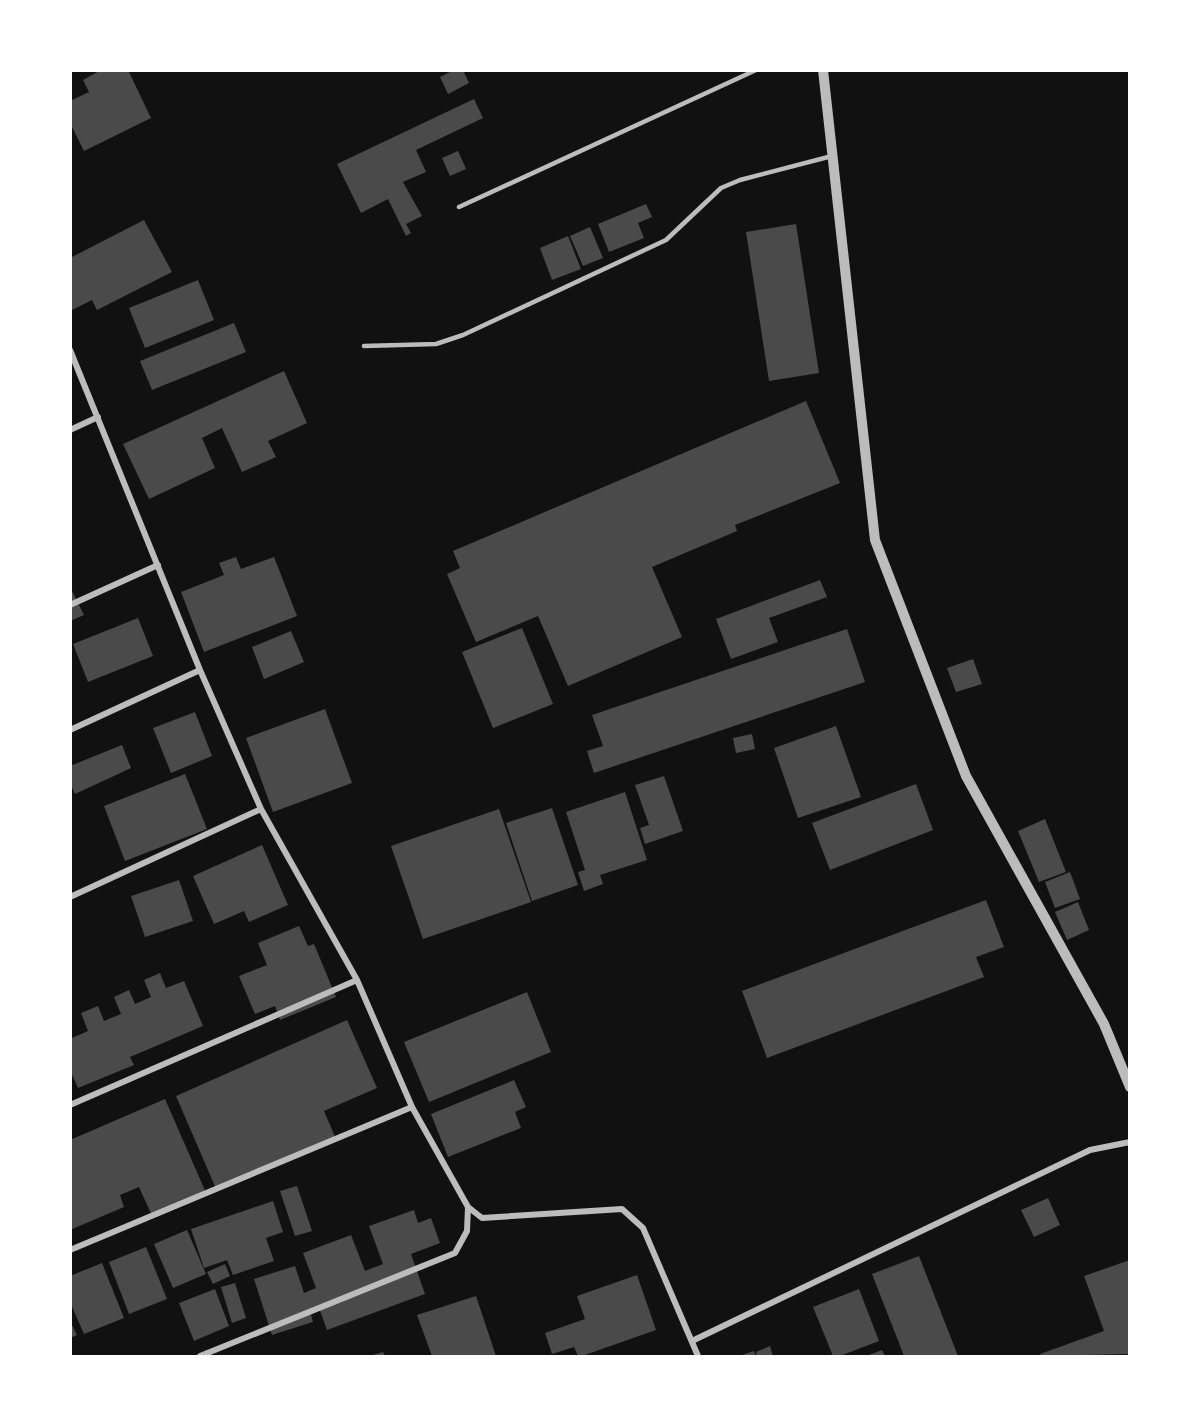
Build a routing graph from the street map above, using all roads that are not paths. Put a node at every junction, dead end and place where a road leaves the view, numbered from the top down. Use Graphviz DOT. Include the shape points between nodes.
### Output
graph roads {
  1 [pos="756,70"];
  2 [pos="823,70"];
  3 [pos="832,155"];
  4 [pos="459,207"];
  5 [pos="364,346"];
  6 [pos="70,350"];
  7 [pos="98,417"];
  8 [pos="70,430"];
  9 [pos="158,565"];
  10 [pos="70,605"];
  11 [pos="200,670"];
  12 [pos="70,730"];
  13 [pos="261,809"];
  14 [pos="70,897"];
  15 [pos="357,980"];
  16 [pos="1130,1087"];
  17 [pos="70,1105"];
  18 [pos="412,1107"];
  19 [pos="1130,1142"];
  20 [pos="468,1207"];
  21 [pos="70,1250"];
  22 [pos="692,1341"];
  23 [pos="200,1356"];
  24 [pos="699,1356"];
  1 -- 4 [label="lane"];
  2 -- 3 [label="street"];
  3 -- 5 [label="lane" via="721,188 666,240 463,334 436,344"];
  3 -- 16 [label="street" via="875,540 966,776 1104,1024"];
  6 -- 7 [label="street"];
  7 -- 8 [label="street"];
  7 -- 9 [label="street"];
  9 -- 10 [label="street"];
  9 -- 11 [label="street"];
  11 -- 12 [label="street"];
  11 -- 13 [label="street"];
  13 -- 14 [label="street"];
  13 -- 15 [label="street"];
  15 -- 17 [label="street"];
  15 -- 18 [label="street"];
  18 -- 20 [label="street"];
  18 -- 21 [label="street"];
  19 -- 22 [label="street" via="1090,1150"];
  20 -- 22 [label="street" via="482,1218 622,1209 643,1228"];
  20 -- 23 [label="street" via="467,1231 455,1254"];
  22 -- 24 [label="street"];
}
